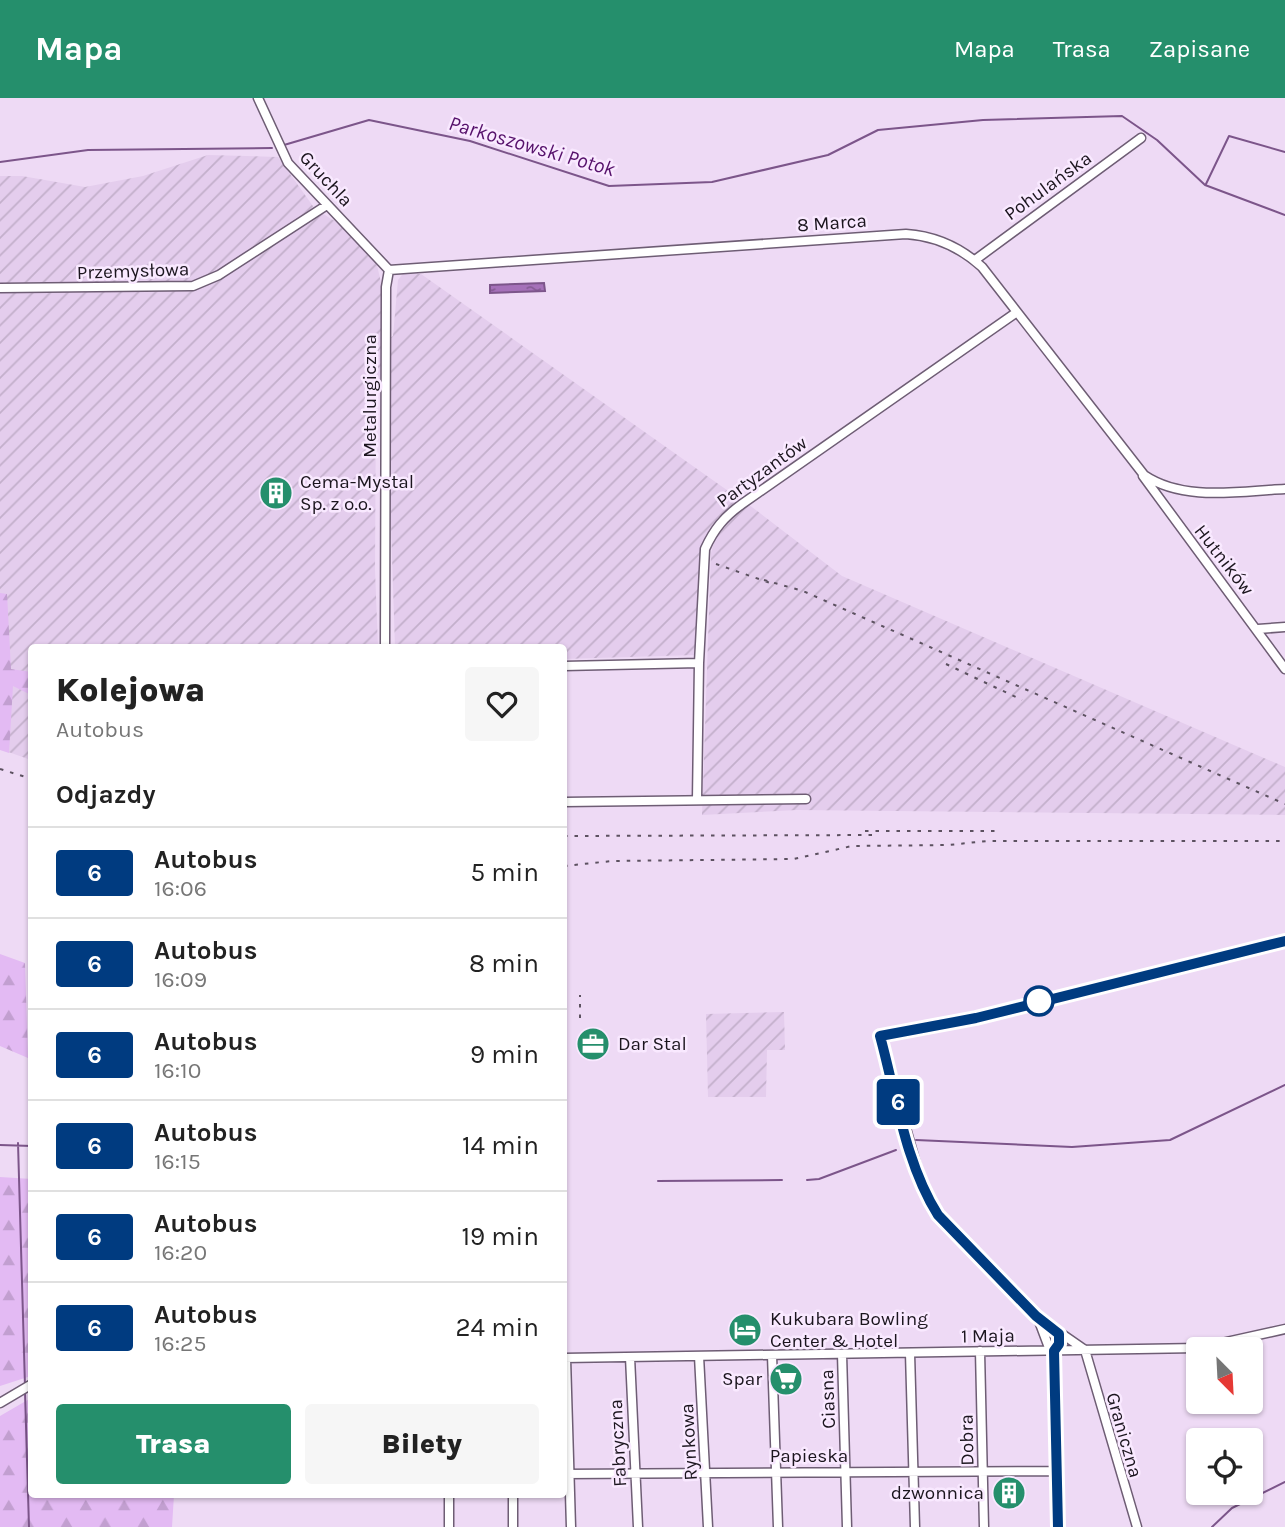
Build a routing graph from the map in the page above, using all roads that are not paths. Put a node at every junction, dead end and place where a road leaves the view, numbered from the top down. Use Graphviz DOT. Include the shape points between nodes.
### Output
graph roads {
  1 [pos="258,98"];
  2 [pos="1141,138"];
  3 [pos="327,205"];
  4 [pos="975,260"];
  5 [pos="389,270"];
  6 [pos="0,288"];
  7 [pos="1017,312"];
  8 [pos="1140,471"];
  9 [pos="1285,489"];
  10 [pos="1285,627"];
  11 [pos="1258,629"];
  12 [pos="385,644"];
  13 [pos="699,663"];
  14 [pos="567,666"];
  15 [pos="1285,668"];
  16 [pos="806,799"];
  17 [pos="698,800"];
  18 [pos="567,802"];
  19 [pos="1285,941"];
  20 [pos="1036,1316"];
  21 [pos="1285,1329"];
  22 [pos="1059,1334"];
  23 [pos="1085,1350"];
  24 [pos="980,1351"];
  25 [pos="1054,1351"];
  26 [pos="909,1353"];
  27 [pos="842,1354"];
  28 [pos="772,1355"];
  29 [pos="699,1356"];
  30 [pos="630,1357"];
  31 [pos="567,1358"];
  32 [pos="27,1387"];
  33 [pos="0,1403"];
  34 [pos="983,1469"];
  35 [pos="913,1470"];
  36 [pos="775,1471"];
  37 [pos="1055,1471"];
  38 [pos="846,1472"];
  39 [pos="635,1473"];
  40 [pos="706,1473"];
  41 [pos="567,1474"];
  42 [pos="449,1498"];
  43 [pos="513,1498"];
  44 [pos="449,1527"];
  45 [pos="513,1527"];
  46 [pos="571,1527"];
  47 [pos="638,1527"];
  48 [pos="708,1527"];
  49 [pos="778,1527"];
  50 [pos="847,1527"];
  51 [pos="915,1527"];
  52 [pos="984,1527"];
  53 [pos="1058,1527"];
  54 [pos="1137,1527"];
  1 -- 3 [label="street, Gruchla" via="284,156"];
  2 -- 4 [label="street, Pohulańska"];
  3 -- 5 [label="street, Gruchla"];
  3 -- 6 [label="street, Przemysłowa" via="219,275 192,286"];
  4 -- 5 [label="street, 8 Marca" via="941,241 906,234"];
  4 -- 7 [label="street, 8 Marca"];
  5 -- 12 [label="street, Metalurgiczna"];
  7 -- 8 [label="street, 8 Marca"];
  7 -- 13 [label="street, Partyzantów" via="724,517 705,549"];
  8 -- 9 [label="street, 8 Marca" via="1165,486 1194,492"];
  8 -- 11 [label="street, Hutników"];
  10 -- 11 [label="street"];
  11 -- 15 [label="street, Hutników"];
  13 -- 14 [label="street"];
  13 -- 17 [label="street, Partyzantów"];
  16 -- 17 [label="street"];
  17 -- 18 [label="street"];
  19 -- 20 [label="street" via="976,1018 880,1036 929,1200 938,1215"];
  20 -- 22 [label="street"];
  20 -- 25 [label="street"];
  21 -- 23 [label="street, 1 Maja" via="1199,1348"];
  22 -- 23 [label="street"];
  22 -- 25 [label="street"];
  23 -- 25 [label="street, 1 Maja"];
  23 -- 54 [label="street, Graniczna"];
  24 -- 25 [label="street, 1 Maja"];
  24 -- 26 [label="street, 1 Maja"];
  24 -- 34 [label="street, Dobra"];
  25 -- 37 [label="street"];
  26 -- 27 [label="street, 1 Maja"];
  26 -- 35 [label="street"];
  27 -- 28 [label="street, 1 Maja"];
  27 -- 38 [label="street, Ciasna"];
  28 -- 29 [label="street, 1 Maja"];
  28 -- 36 [label="street"];
  29 -- 30 [label="street, 1 Maja"];
  29 -- 40 [label="street, Rynkowa"];
  30 -- 31 [label="street, 1 Maja"];
  30 -- 39 [label="street, Fabryczna"];
  32 -- 33 [label="street"];
  34 -- 35 [label="street, Papieska"];
  34 -- 37 [label="street, Papieska"];
  34 -- 52 [label="street, Dobra"];
  35 -- 38 [label="street, Papieska"];
  35 -- 51 [label="street"];
  36 -- 38 [label="street, Papieska"];
  36 -- 40 [label="street, Papieska"];
  36 -- 49 [label="street"];
  37 -- 53 [label="street"];
  38 -- 50 [label="street, Ciasna"];
  39 -- 40 [label="street, Papieska"];
  39 -- 41 [label="street, Papieska"];
  39 -- 47 [label="street, Fabryczna"];
  40 -- 48 [label="street, Rynkowa"];
  41 -- 46 [label="street"];
  42 -- 44 [label="street"];
  43 -- 45 [label="street"];
}
